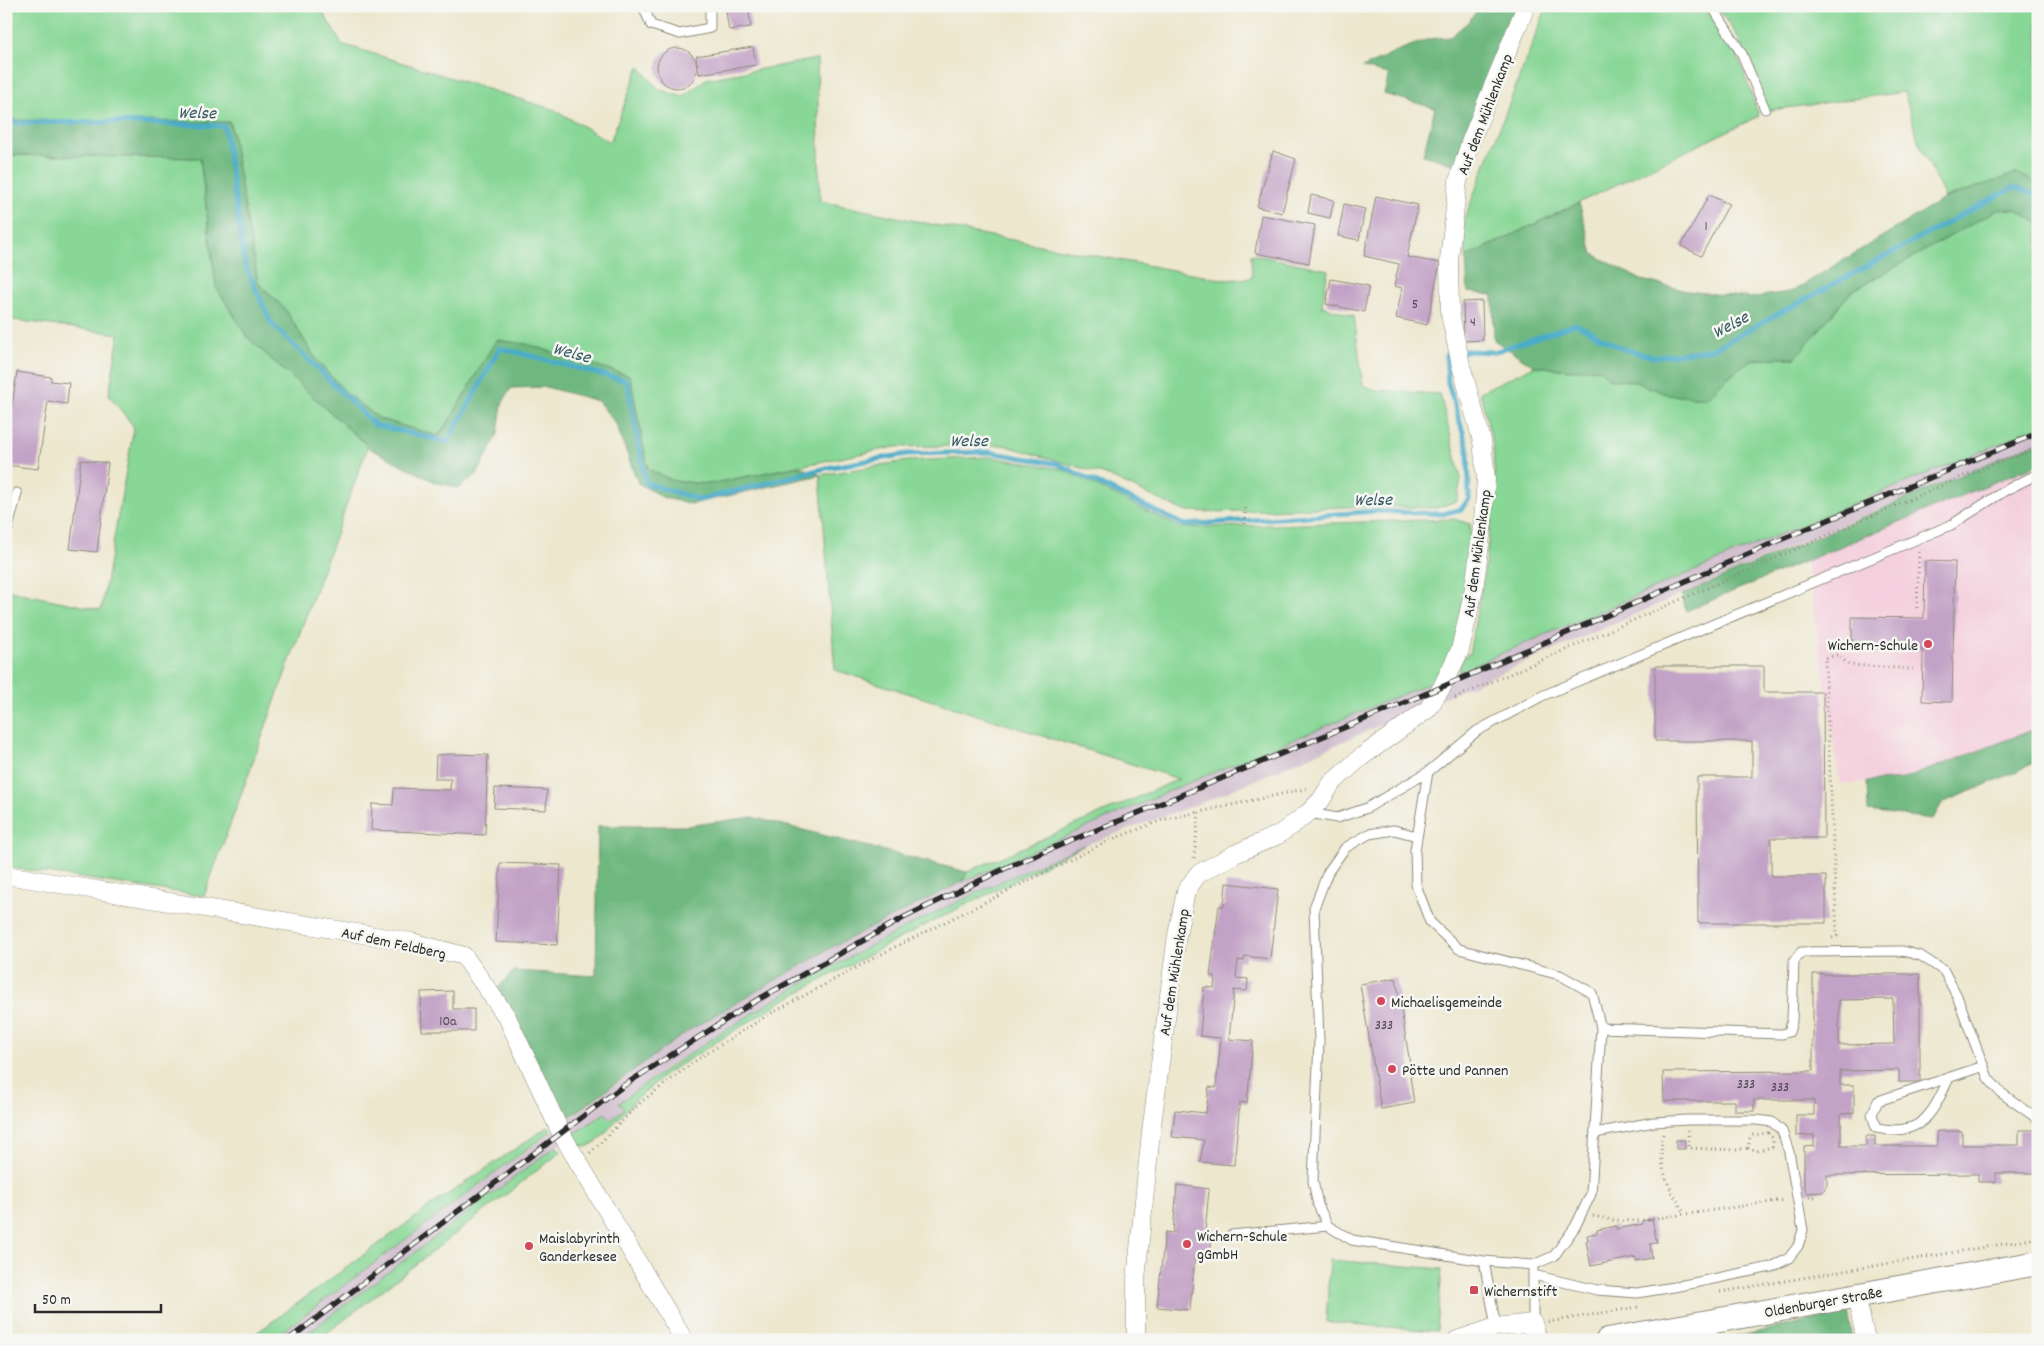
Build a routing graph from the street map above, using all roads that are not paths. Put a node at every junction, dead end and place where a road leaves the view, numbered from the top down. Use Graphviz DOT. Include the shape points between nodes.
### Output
graph roads {
  1 [pos="642,6"];
  2 [pos="710,6"];
  3 [pos="1526,6"];
  4 [pos="1712,6"];
  5 [pos="1765,109"];
  6 [pos="2038,474"];
  7 [pos="17,493"];
  8 [pos="6,536"];
  9 [pos="1428,772"];
  10 [pos="1308,813"];
  11 [pos="1418,836"];
  12 [pos="6,875"];
  13 [pos="1601,1028"];
  14 [pos="1984,1066"];
  15 [pos="1949,1078"];
  16 [pos="2038,1119"];
  17 [pos="1595,1133"];
  18 [pos="1328,1226"];
  19 [pos="1231,1235"];
  20 [pos="1484,1261"];
  21 [pos="2038,1263"];
  22 [pos="1533,1270"];
  23 [pos="1856,1296"];
  24 [pos="1496,1327"];
  25 [pos="1535,1331"];
  26 [pos="684,1340"];
  27 [pos="1136,1340"];
  28 [pos="1456,1340"];
  29 [pos="1608,1340"];
  30 [pos="1866,1340"];
  1 -- 2 [label="lane" via="652,25 680,34 710,28"];
  3 -- 10 [label="street, Auf dem Mühlenkamp" via="1471,140 1458,181 1449,260 1450,314 1482,442 1486,479 1484,521 1474,589 1460,650 1428,710 1360,758 1332,783"];
  4 -- 5 [label="lane" via="1742,54"];
  6 -- 9 [label="lane" via="2006,490 1951,526 1542,696 1477,731"];
  7 -- 8 [label="lane"];
  9 -- 10 [label="lane" via="1359,810 1337,818"];
  9 -- 11 [label="lane"];
  10 -- 27 [label="street, Auf dem Mühlenkamp" via="1278,835 1198,874 1186,891 1177,935 1151,1132 1136,1279"];
  11 -- 13 [label="lane" via="1416,885 1430,922 1459,949 1560,975 1592,993"];
  11 -- 18 [label="lane" via="1386,831 1369,834 1345,848 1328,872 1314,908 1319,1041 1313,1181 1318,1204"];
  12 -- 26 [label="street, Auf dem Feldberg" via="411,942 464,956 507,1017 561,1133"];
  13 -- 14 [label="lane" via="1782,1034 1789,1032 1792,1021 1794,961 1801,952 1904,951 1921,956 1944,971 1958,996"];
  13 -- 17 [label="lane"];
  14 -- 15 [label="lane"];
  14 -- 16 [label="lane" via="1988,1078 2000,1092"];
  15 -- 15 [label="lane" via="1878,1101 1872,1114 1876,1128 1891,1131 1925,1121"];
  17 -- 22 [label="lane" via="1591,1194 1584,1212 1554,1256"];
  17 -- 22 [label="lane" via="1667,1121 1772,1122 1782,1132 1789,1152 1803,1230 1798,1246 1788,1259 1771,1267 1636,1293 1597,1290"];
  18 -- 19 [label="lane"];
  18 -- 20 [label="lane" via="1352,1240"];
  20 -- 22 [label="lane"];
  20 -- 24 [label="lane"];
  21 -- 23 [label="main road, Oldenburger Straße"];
  22 -- 25 [label="lane"];
  23 -- 29 [label="main road, Oldenburger Straße"];
  23 -- 30 [label="street"];
  24 -- 25 [label="street"];
  24 -- 28 [label="street"];
}
